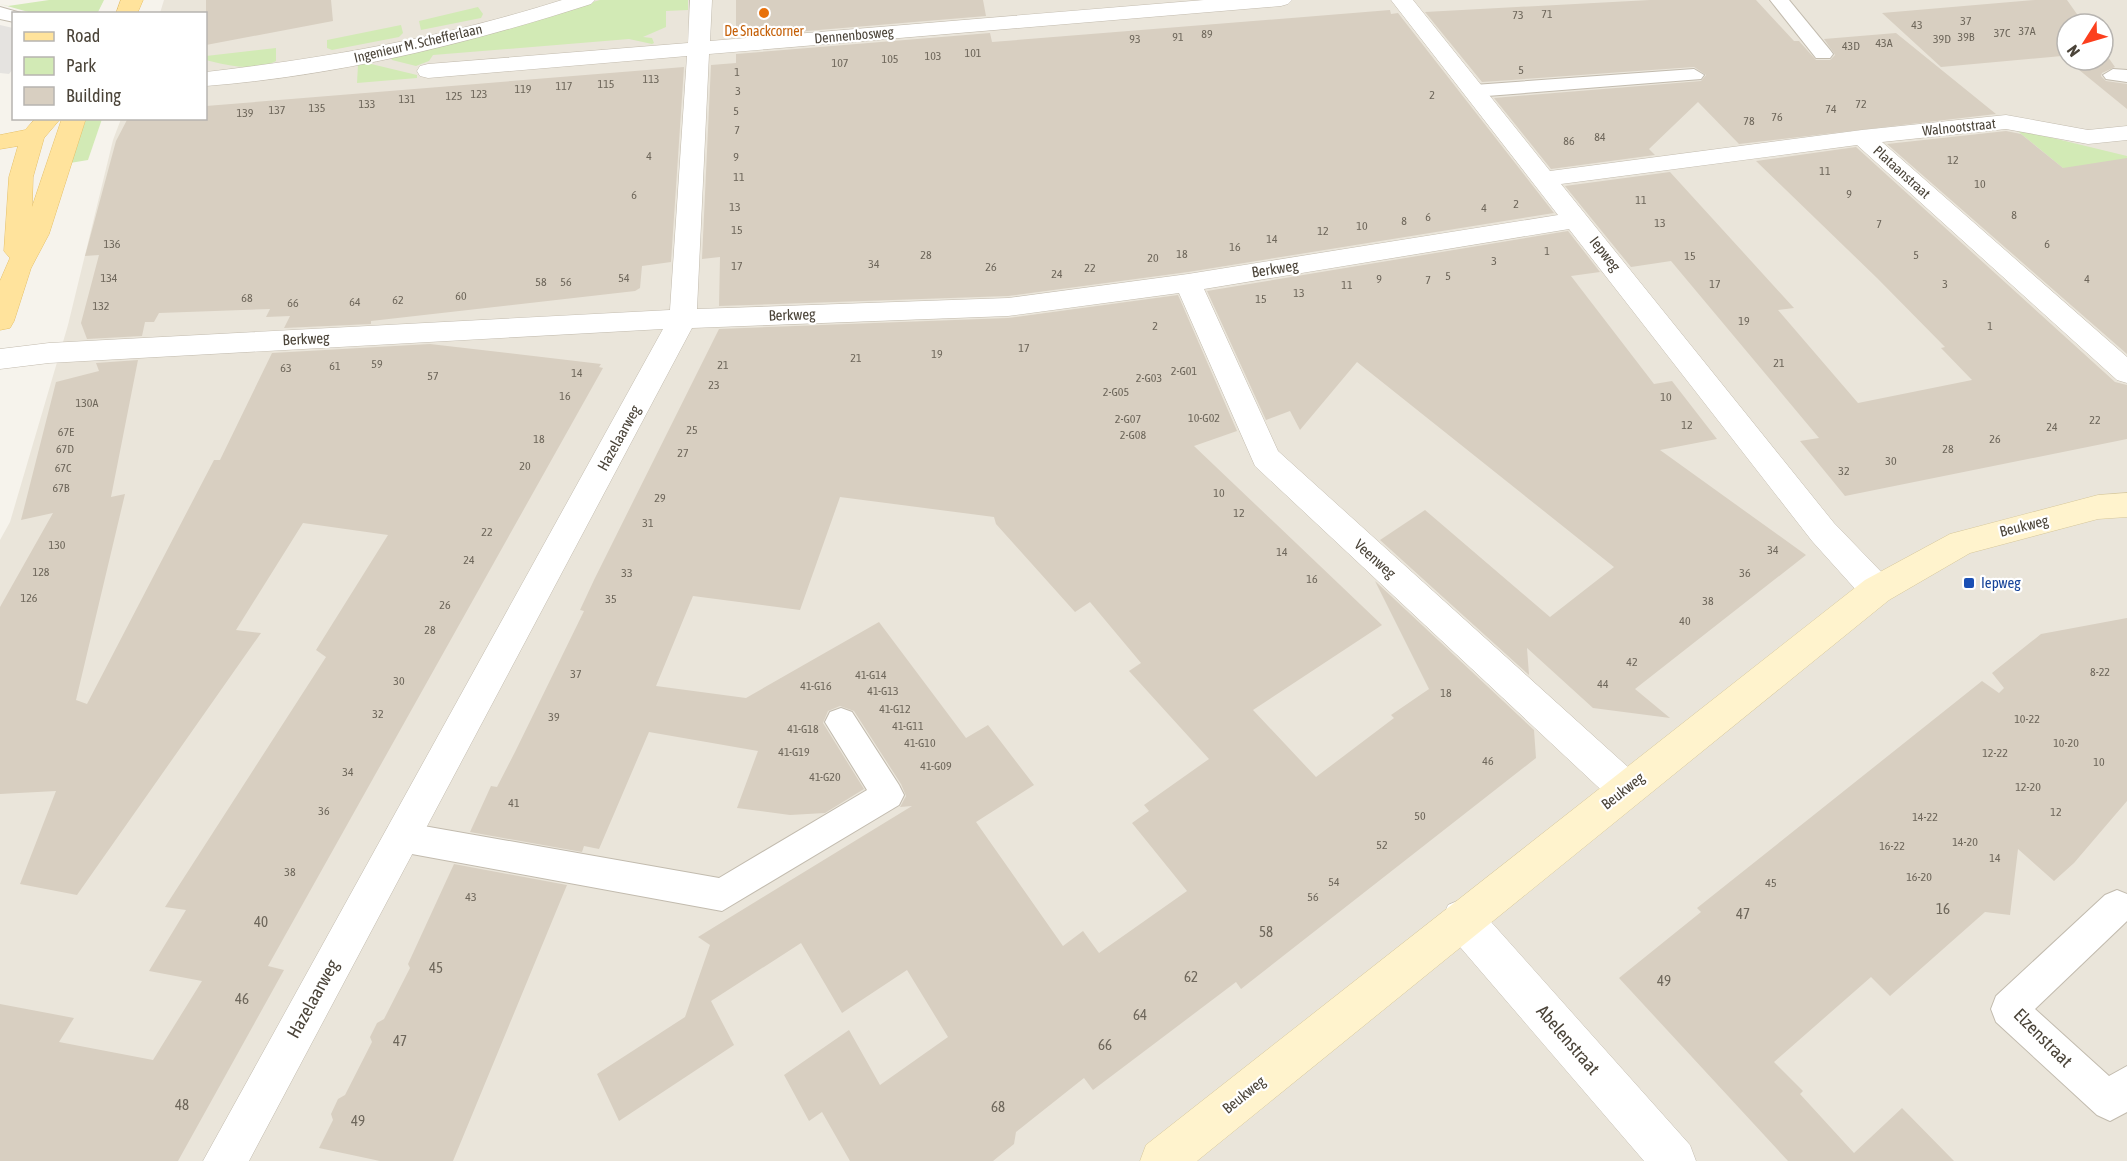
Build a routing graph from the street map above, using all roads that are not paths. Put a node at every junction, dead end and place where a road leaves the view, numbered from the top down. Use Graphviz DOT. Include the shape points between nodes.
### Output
graph roads {
  1 [pos="584,0"];
  2 [pos="701,0"];
  3 [pos="1281,0"];
  4 [pos="1402,0"];
  5 [pos="1779,0"];
  6 [pos="697,48"];
  7 [pos="1822,54"];
  8 [pos="428,70"];
  9 [pos="1694,75"];
  10 [pos="207,79"];
  11 [pos="1474,90"];
  12 [pos="73,120"];
  13 [pos="41,127"];
  14 [pos="2127,134"];
  15 [pos="1862,136"];
  16 [pos="0,141"];
  17 [pos="1544,179"];
  18 [pos="1578,220"];
  19 [pos="18,268"];
  20 [pos="1188,283"];
  21 [pos="683,319"];
  22 [pos="0,321"];
  23 [pos="0,360"];
  24 [pos="2127,373"];
  25 [pos="2127,505"];
  26 [pos="1877,590"];
  27 [pos="841,722"];
  28 [pos="1626,789"];
  29 [pos="401,837"];
  30 [pos="2117,907"];
  31 [pos="1462,919"];
  32 [pos="2127,1085"];
  33 [pos="225,1161"];
  34 [pos="1162,1161"];
  35 [pos="1674,1161"];
  1 -- 10 [label="street, Ingenieur M. Schefferlaan" via="441,39 294,70"];
  2 -- 6 [label="street, Hazelaarweg"];
  3 -- 6 [label="street, Dennenbosweg"];
  4 -- 11 [label="street, Iepweg"];
  5 -- 7 [label="lane"];
  6 -- 8 [label="street, Dennenbosweg"];
  6 -- 21 [label="street, Hazelaarweg"];
  9 -- 11 [label="lane"];
  11 -- 17 [label="street, Iepweg"];
  12 -- 19 [label="main road" via="36,234"];
  13 -- 16 [label="main road"];
  13 -- 19 [label="main road" via="21,177"];
  14 -- 15 [label="street, Walnootstraat" via="2088,137 2006,122"];
  15 -- 17 [label="street, Plataanstraat"];
  15 -- 24 [label="street, Plataanstraat"];
  17 -- 18 [label="street, Iepweg"];
  18 -- 20 [label="street, Berkweg"];
  18 -- 26 [label="street, Iepweg" via="1823,532"];
  19 -- 22 [label="main road"];
  20 -- 21 [label="street, Berkweg" via="1008,307"];
  20 -- 28 [label="street, Veenweg" via="1266,458"];
  21 -- 23 [label="street, Berkweg" via="49,353"];
  21 -- 29 [label="street, Hazelaarweg"];
  25 -- 26 [label="street, Beukweg" via="2098,507 1961,543"];
  26 -- 28 [label="street, Beukweg"];
  27 -- 29 [label="lane" via="888,795 722,895"];
  28 -- 31 [label="street, Beukweg"];
  29 -- 33 [label="street, Hazelaarweg"];
  30 -- 32 [label="lane, Elzenstraat" via="2009,1009 2110,1102"];
  31 -- 34 [label="street, Beukweg"];
  31 -- 35 [label="street, Abelenstraat"];
}
